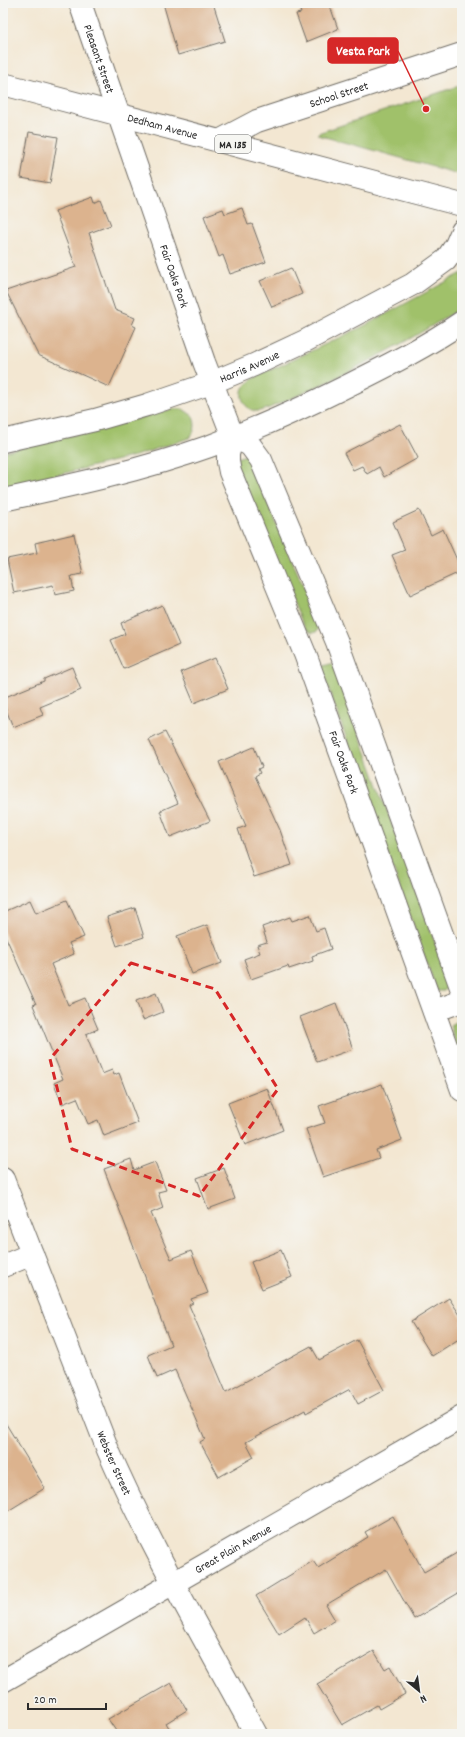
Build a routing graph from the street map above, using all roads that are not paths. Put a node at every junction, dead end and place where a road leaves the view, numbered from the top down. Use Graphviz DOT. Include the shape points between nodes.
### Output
graph roads {
  1 [pos="80,3"];
  2 [pos="462,54"];
  3 [pos="3,84"];
  4 [pos="119,114"];
  5 [pos="219,141"];
  6 [pos="462,205"];
  7 [pos="462,231"];
  8 [pos="462,322"];
  9 [pos="211,383"];
  10 [pos="233,437"];
  11 [pos="3,441"];
  12 [pos="3,500"];
  13 [pos="337,642"];
  14 [pos="305,654"];
  15 [pos="462,990"];
  16 [pos="462,1001"];
  17 [pos="434,1011"];
  18 [pos="462,1090"];
  19 [pos="3,1179"];
  20 [pos="32,1254"];
  21 [pos="3,1266"];
  22 [pos="462,1418"];
  23 [pos="173,1583"];
  24 [pos="3,1681"];
  25 [pos="256,1734"];
  1 -- 4 [label="street, Pleasant Street"];
  2 -- 5 [label="street, School Street" via="269,116"];
  3 -- 4 [label="street, Dedham Avenue / MA 135"];
  4 -- 5 [label="street, Dedham Avenue / MA 135"];
  4 -- 9 [label="street, Fair Oaks Park"];
  5 -- 6 [label="street, Dedham Avenue / MA 135"];
  7 -- 9 [label="street, Harris Avenue" via="446,260 413,284 281,352"];
  8 -- 10 [label="street" via="374,373"];
  9 -- 10 [label="street, Fair Oaks Park"];
  9 -- 11 [label="street, Harris Avenue" via="108,416"];
  10 -- 12 [label="street" via="111,476"];
  10 -- 13 [label="street" via="250,445 262,460"];
  10 -- 14 [label="street, Fair Oaks Park" via="228,454 230,472"];
  13 -- 14 [label="street"];
  13 -- 15 [label="street"];
  14 -- 17 [label="street, Fair Oaks Park"];
  16 -- 17 [label="street"];
  17 -- 18 [label="street, Fair Oaks Park"];
  19 -- 20 [label="street, Webster Street"];
  20 -- 21 [label="street"];
  20 -- 23 [label="street, Webster Street" via="108,1450 139,1518"];
  22 -- 23 [label="street, Great Plain Avenue"];
  23 -- 24 [label="street, Great Plain Avenue"];
  23 -- 25 [label="street, Webster Street"];
}
